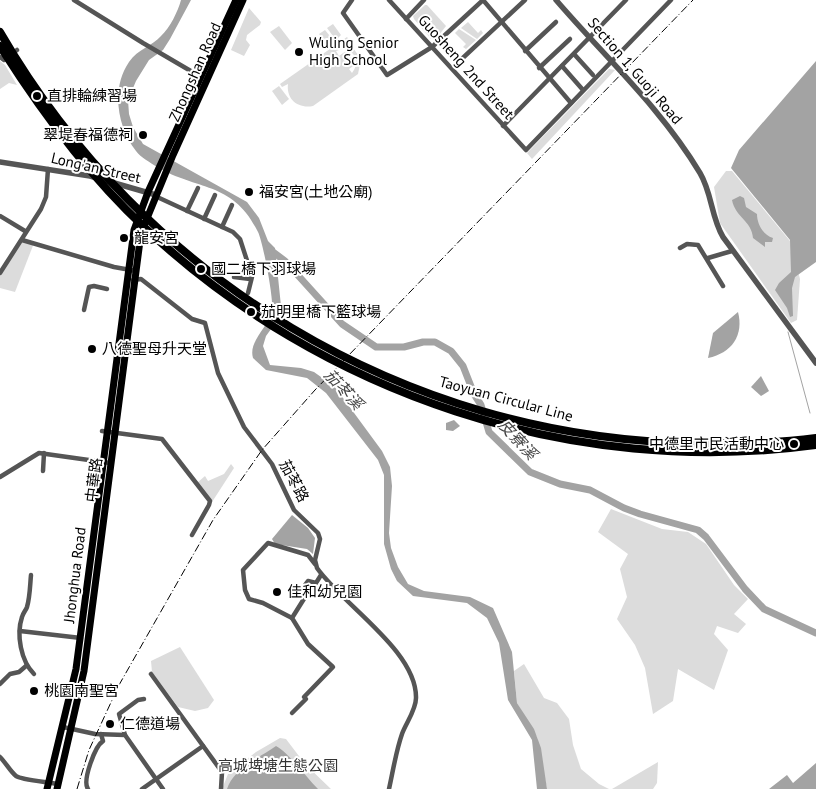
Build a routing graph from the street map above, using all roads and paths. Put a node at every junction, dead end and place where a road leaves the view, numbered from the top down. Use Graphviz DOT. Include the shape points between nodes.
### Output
graph roads {
  1 [pos="74,0"];
  2 [pos="236,0"];
  3 [pos="243,0"];
  4 [pos="352,0"];
  5 [pos="389,0"];
  6 [pos="424,0"];
  7 [pos="483,0"];
  8 [pos="525,0"];
  9 [pos="556,0"];
  10 [pos="626,0"];
  11 [pos="671,0"];
  12 [pos="406,19"];
  13 [pos="501,22"];
  14 [pos="556,22"];
  15 [pos="0,32"];
  16 [pos="590,38"];
  17 [pos="570,39"];
  18 [pos="0,46"];
  19 [pos="432,47"];
  20 [pos="17,50"];
  21 [pos="525,51"];
  22 [pos="574,54"];
  23 [pos="0,58"];
  24 [pos="611,60"];
  25 [pos="562,66"];
  26 [pos="452,68"];
  27 [pos="539,68"];
  28 [pos="593,75"];
  29 [pos="204,78"];
  30 [pos="548,79"];
  31 [pos="583,90"];
  32 [pos="570,103"];
  33 [pos="503,126"];
  34 [pos="0,162"];
  35 [pos="48,169"];
  36 [pos="159,179"];
  37 [pos="198,188"];
  38 [pos="148,192"];
  39 [pos="156,196"];
  40 [pos="215,196"];
  41 [pos="232,205"];
  42 [pos="187,211"];
  43 [pos="0,216"];
  44 [pos="204,219"];
  45 [pos="222,227"];
  46 [pos="26,231"];
  47 [pos="22,240"];
  48 [pos="680,248"];
  49 [pos="732,251"];
  50 [pos="708,258"];
  51 [pos="132,270"];
  52 [pos="0,273"];
  53 [pos="252,276"];
  54 [pos="234,277"];
  55 [pos="131,280"];
  56 [pos="724,286"];
  57 [pos="107,289"];
  58 [pos="248,293"];
  59 [pos="84,310"];
  60 [pos="816,363"];
  61 [pos="108,432"];
  62 [pos="816,438"];
  63 [pos="816,445"];
  64 [pos="44,453"];
  65 [pos="107,462"];
  66 [pos="43,471"];
  67 [pos="0,477"];
  68 [pos="192,535"];
  69 [pos="316,564"];
  70 [pos="31,575"];
  71 [pos="321,575"];
  72 [pos="292,618"];
  73 [pos="20,631"];
  74 [pos="84,638"];
  75 [pos="26,666"];
  76 [pos="34,674"];
  77 [pos="151,674"];
  78 [pos="0,684"];
  79 [pos="144,698"];
  80 [pos="292,713"];
  81 [pos="63,727"];
  82 [pos="72,729"];
  83 [pos="101,734"];
  84 [pos="125,735"];
  85 [pos="203,746"];
  86 [pos="0,757"];
  87 [pos="156,779"];
  88 [pos="48,786"];
  89 [pos="57,787"];
  90 [pos="88,789"];
  91 [pos="142,789"];
  92 [pos="163,789"];
  93 [pos="220,789"];
  94 [pos="389,789"];
  1 -- 29 [label="street"];
  2 -- 29 [label="main road, Zhongshan Road"];
  3 -- 29 [label="main road, Zhongshan Road"];
  4 -- 19 [label="street" via="343,13 387,75"];
  5 -- 12 [label="street, Guosheng 2nd Street"];
  6 -- 12 [label="street"];
  7 -- 13 [label="street"];
  7 -- 19 [label="street"];
  8 -- 13 [label="street"];
  9 -- 16 [label="street, Section 1, Guoji Road"];
  10 -- 16 [label="street"];
  11 -- 24 [label="street"];
  12 -- 19 [label="street, Guosheng 2nd Street"];
  13 -- 21 [label="street"];
  13 -- 26 [label="street"];
  14 -- 21 [label="street"];
  15 -- 62 [label="highway, Taoyuan Circular Line" via="75,142 147,221 247,299 283,323 356,362 470,407 575,432 653,442 732,444"];
  16 -- 22 [label="street"];
  16 -- 24 [label="street, Section 1, Guoji Road"];
  17 -- 27 [label="street"];
  18 -- 63 [label="highway, Taoyuan Circular Line" via="70,147 144,228 244,306 351,371 468,416 572,441 652,451 701,452 760,451"];
  19 -- 26 [label="street, Guosheng 2nd Street"];
  20 -- 23 [label="street" via="4,60"];
  21 -- 27 [label="street"];
  22 -- 25 [label="street"];
  22 -- 28 [label="street"];
  24 -- 31 [label="street"];
  24 -- 49 [label="street, Section 1, Guoji Road" via="657,113 695,166 707,189 715,222"];
  25 -- 30 [label="street"];
  25 -- 31 [label="street"];
  26 -- 33 [label="street, Guosheng 2nd Street"];
  27 -- 30 [label="street"];
  29 -- 36 [label="main road, Zhongshan Road"];
  30 -- 32 [label="street"];
  30 -- 33 [label="street"];
  31 -- 32 [label="street"];
  32 -- 33 [label="street, Guosheng 2nd Street" via="526,150"];
  34 -- 35 [label="street, Long'an Street"];
  35 -- 38 [label="street, Long'an Street" via="90,176"];
  35 -- 46 [label="street" via="46,197"];
  36 -- 38 [label="main road, 中華路"];
  36 -- 39 [label="main road, 中華路"];
  37 -- 42 [label="street"];
  38 -- 39 [label="street, Long'an Street"];
  38 -- 51 [label="main road, 中華路" via="138,216"];
  39 -- 42 [label="street"];
  39 -- 51 [label="main road, 中華路" via="141,233"];
  40 -- 44 [label="street"];
  41 -- 45 [label="street"];
  42 -- 44 [label="street"];
  43 -- 46 [label="street"];
  44 -- 45 [label="street"];
  45 -- 53 [label="street" via="240,239"];
  46 -- 47 [label="street"];
  47 -- 51 [label="street"];
  47 -- 52 [label="street"];
  48 -- 50 [label="street" via="687,244 698,245"];
  49 -- 50 [label="street"];
  49 -- 60 [label="street, Section 1, Guoji Road"];
  50 -- 56 [label="street"];
  51 -- 55 [label="main road, 中華路"];
  53 -- 54 [label="street" via="250,279"];
  53 -- 58 [label="street"];
  55 -- 61 [label="main road, 中華路"];
  55 -- 69 [label="street, 茄苳路" via="141,279 192,318 205,323 218,373 244,428 272,464 294,510 318,532"];
  57 -- 59 [label="street" via="89,288"];
  61 -- 65 [label="main road, 中華路"];
  61 -- 68 [label="street" via="162,439 208,499 209,505"];
  64 -- 65 [label="street"];
  64 -- 66 [label="street"];
  64 -- 67 [label="street"];
  65 -- 74 [label="main road, 中華路"];
  69 -- 71 [label="street"];
  69 -- 72 [label="street" via="308,555 268,542 244,570 249,600 263,603"];
  70 -- 73 [label="street"];
  71 -- 72 [label="street" via="316,583 308,581 302,589 307,594"];
  71 -- 94 [label="street" via="393,647 412,677 416,704 402,734"];
  72 -- 80 [label="street" via="308,644 333,667"];
  73 -- 74 [label="street"];
  73 -- 75 [label="street"];
  74 -- 81 [label="main road, Jhonghua Road"];
  74 -- 82 [label="main road, 中華路"];
  75 -- 76 [label="street"];
  75 -- 78 [label="street" via="10,674"];
  77 -- 85 [label="street"];
  79 -- 84 [label="street" via="119,714"];
  81 -- 82 [label="street"];
  81 -- 88 [label="main road, Jhonghua Road"];
  82 -- 83 [label="street"];
  82 -- 89 [label="main road, 中華路"];
  83 -- 84 [label="street"];
  83 -- 90 [label="street" via="103,741 92,759 86,783"];
  84 -- 87 [label="street"];
  85 -- 87 [label="street"];
  85 -- 93 [label="street" via="222,772"];
  86 -- 88 [label="street" via="16,776"];
  87 -- 91 [label="street"];
  87 -- 92 [label="street"];
  88 -- 89 [label="street"];
}
